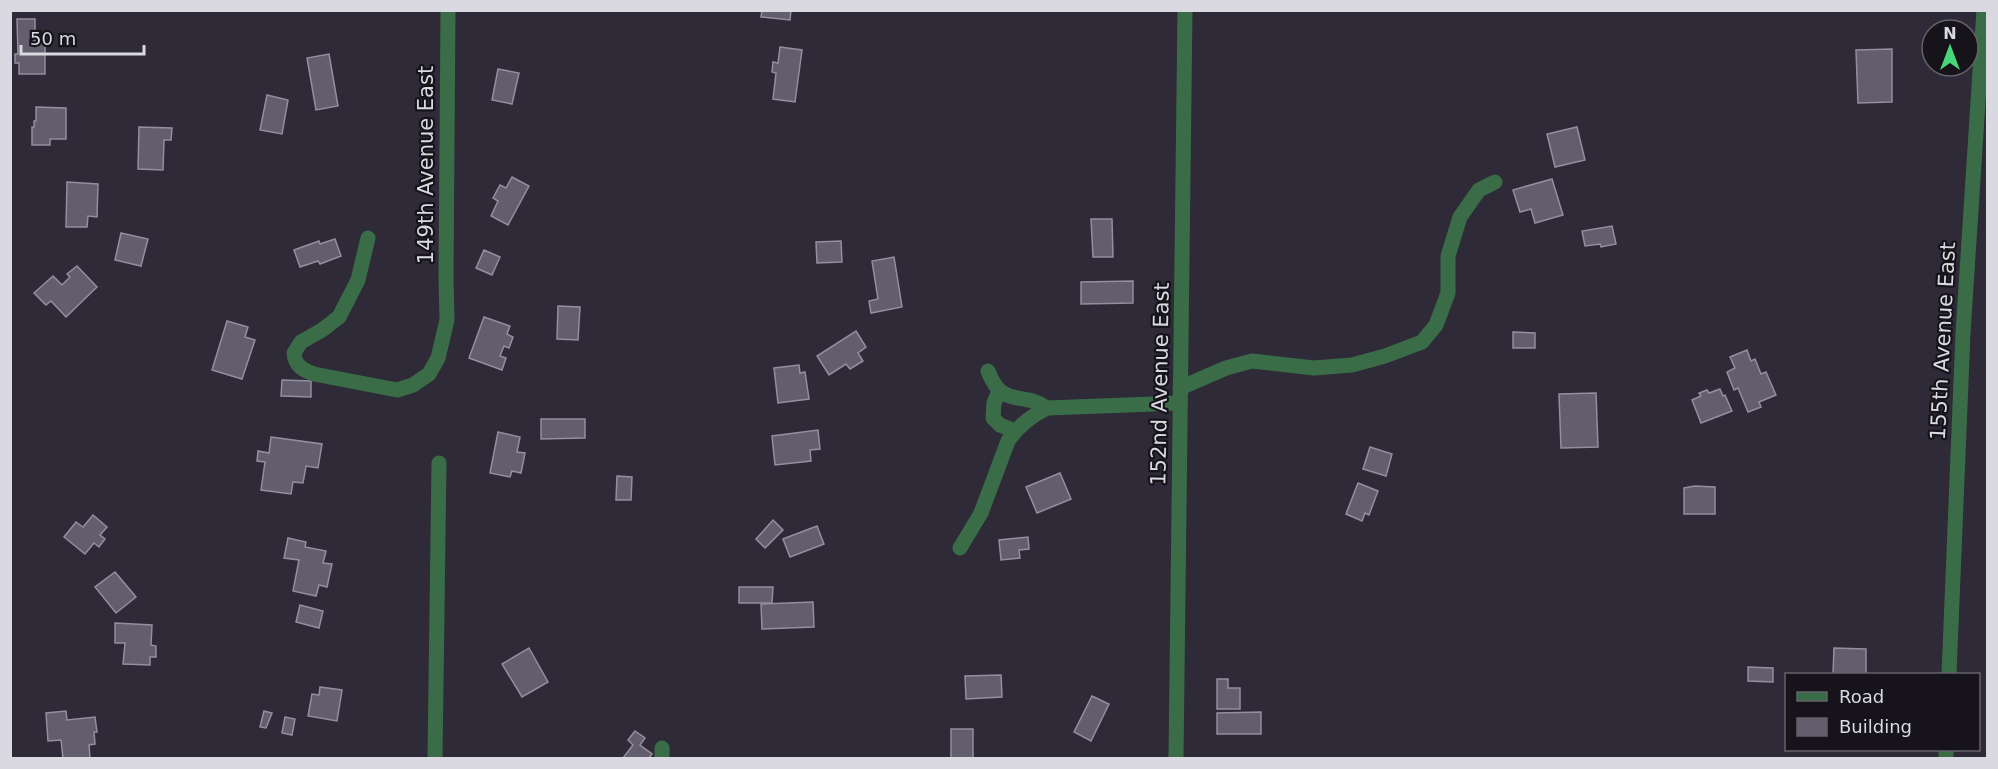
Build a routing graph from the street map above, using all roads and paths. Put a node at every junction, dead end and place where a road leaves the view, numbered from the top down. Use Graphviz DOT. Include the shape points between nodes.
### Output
graph roads {
  1 [pos="448,10"];
  2 [pos="1185,10"];
  3 [pos="1984,10"];
  4 [pos="1495,182"];
  5 [pos="368,238"];
  6 [pos="988,371"];
  7 [pos="999,391"];
  8 [pos="1180,395"];
  9 [pos="1047,408"];
  10 [pos="1015,431"];
  11 [pos="439,463"];
  12 [pos="960,548"];
  13 [pos="1949,673"];
  14 [pos="435,759"];
  15 [pos="1176,759"];
  1 -- 5 [label="street, 149th Avenue East" via="447,320 438,358 429,374 397,390 314,374 302,370 294,358 302,342 339,317 358,280"];
  2 -- 8 [label="street, 152nd Avenue East"];
  3 -- 13 [label="street, 155th Avenue East" via="1964,321"];
  4 -- 8 [label="street" via="1479,190 1460,217 1448,256 1448,292 1436,325 1422,342 1352,365 1314,368 1252,361 1226,368"];
  6 -- 7 [label="street"];
  7 -- 9 [label="street"];
  7 -- 10 [label="street" via="993,418"];
  8 -- 9 [label="street"];
  8 -- 15 [label="street, 152nd Avenue East"];
  9 -- 10 [label="street"];
  10 -- 12 [label="street" via="981,513"];
  11 -- 14 [label="street"];
}
